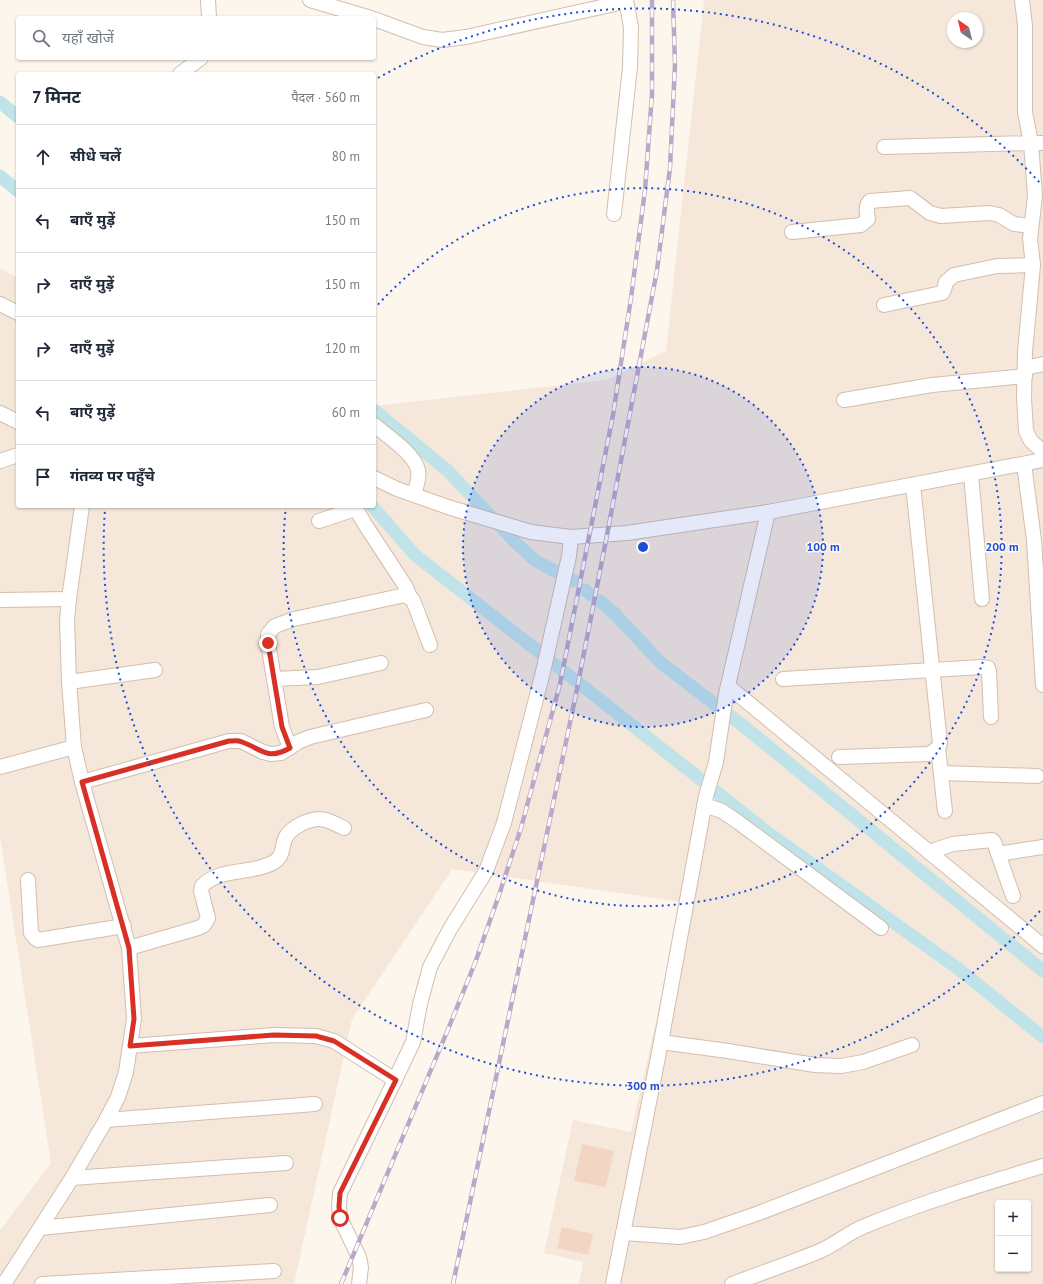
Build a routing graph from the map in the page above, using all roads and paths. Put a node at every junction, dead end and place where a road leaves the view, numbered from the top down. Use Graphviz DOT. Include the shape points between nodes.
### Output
graph roads {
  1 [pos="208,0"];
  2 [pos="310,0"];
  3 [pos="619,0"];
  4 [pos="626,0"];
  5 [pos="1022,0"];
  6 [pos="209,16"];
  7 [pos="366,16"];
  8 [pos="376,19"];
  9 [pos="198,60"];
  10 [pos="183,72"];
  11 [pos="1037,143"];
  12 [pos="884,147"];
  13 [pos="614,214"];
  14 [pos="1032,226"];
  15 [pos="792,232"];
  16 [pos="1033,265"];
  17 [pos="0,304"];
  18 [pos="884,305"];
  19 [pos="16,311"];
  20 [pos="1043,364"];
  21 [pos="1025,372"];
  22 [pos="844,400"];
  23 [pos="0,413"];
  24 [pos="16,421"];
  25 [pos="376,428"];
  26 [pos="1043,449"];
  27 [pos="16,456"];
  28 [pos="1043,460"];
  29 [pos="0,461"];
  30 [pos="1024,464"];
  31 [pos="971,474"];
  32 [pos="376,479"];
  33 [pos="913,484"];
  34 [pos="414,495"];
  35 [pos="82,508"];
  36 [pos="352,508"];
  37 [pos="356,508"];
  38 [pos="768,512"];
  39 [pos="319,521"];
  40 [pos="570,537"];
  41 [pos="410,597"];
  42 [pos="69,599"];
  43 [pos="982,599"];
  44 [pos="0,600"];
  45 [pos="430,645"];
  46 [pos="381,663"];
  47 [pos="932,669"];
  48 [pos="155,670"];
  49 [pos="274,679"];
  50 [pos="783,679"];
  51 [pos="69,682"];
  52 [pos="1043,685"];
  53 [pos="727,690"];
  54 [pos="426,710"];
  55 [pos="991,717"];
  56 [pos="74,748"];
  57 [pos="290,748"];
  58 [pos="938,748"];
  59 [pos="839,757"];
  60 [pos="0,767"];
  61 [pos="941,773"];
  62 [pos="1037,776"];
  63 [pos="82,782"];
  64 [pos="705,800"];
  65 [pos="945,811"];
  66 [pos="344,828"];
  67 [pos="1043,847"];
  68 [pos="929,852"];
  69 [pos="998,854"];
  70 [pos="28,880"];
  71 [pos="1013,896"];
  72 [pos="124,926"];
  73 [pos="881,928"];
  74 [pos="1042,943"];
  75 [pos="129,948"];
  76 [pos="661,1042"];
  77 [pos="912,1045"];
  78 [pos="130,1046"];
  79 [pos="396,1080"];
  80 [pos="1043,1103"];
  81 [pos="315,1104"];
  82 [pos="106,1120"];
  83 [pos="286,1163"];
  84 [pos="1043,1166"];
  85 [pos="72,1178"];
  86 [pos="270,1205"];
  87 [pos="40,1228"];
  88 [pos="623,1233"];
  89 [pos="274,1271"];
  90 [pos="82,1283"];
  91 [pos="4,1284"];
  92 [pos="42,1284"];
  93 [pos="359,1284"];
  94 [pos="613,1284"];
  95 [pos="732,1284"];
  1 -- 6 [label="street"];
  2 -- 7 [label="street"];
  3 -- 8 [label="street" via="614,4 481,34 442,40 423,37"];
  4 -- 13 [label="street" via="631,27 630,67"];
  5 -- 11 [label="street" via="1025,26 1025,112"];
  9 -- 10 [label="street"];
  11 -- 12 [label="street"];
  11 -- 14 [label="street" via="1036,196"];
  14 -- 15 [label="street" via="1014,224 990,213 941,216 930,213 914,200 906,198 870,201 866,207 868,219 861,225"];
  14 -- 16 [label="street" via="1030,239"];
  16 -- 18 [label="street" via="997,266 954,275 939,294"];
  16 -- 21 [label="street"];
  17 -- 19 [label="street"];
  20 -- 21 [label="street"];
  21 -- 22 [label="street"];
  21 -- 26 [label="street" via="1026,431 1032,441"];
  23 -- 24 [label="street"];
  25 -- 34 [label="street" via="412,458 418,469"];
  27 -- 29 [label="street"];
  28 -- 30 [label="street"];
  30 -- 31 [label="street"];
  30 -- 52 [label="street" via="1034,540"];
  31 -- 33 [label="street"];
  31 -- 43 [label="street"];
  32 -- 34 [label="street"];
  33 -- 38 [label="street"];
  33 -- 47 [label="street"];
  34 -- 40 [label="street" via="530,532"];
  35 -- 42 [label="street"];
  36 -- 39 [label="street"];
  37 -- 41 [label="street"];
  38 -- 40 [label="street" via="627,533"];
  38 -- 53 [label="street"];
  40 -- 79 [label="street" via="569,556 543,672 504,823 486,871 450,929 430,968 413,1042"];
  41 -- 45 [label="street" via="416,606"];
  41 -- 49 [label="street" via="405,595 390,598 294,619 276,626 268,634"];
  42 -- 44 [label="street"];
  42 -- 51 [label="street"];
  46 -- 49 [label="street" via="318,676"];
  47 -- 50 [label="street"];
  47 -- 55 [label="street" via="988,668"];
  47 -- 58 [label="street" via="940,743"];
  48 -- 51 [label="street"];
  49 -- 57 [label="street" via="282,727"];
  51 -- 56 [label="street"];
  53 -- 64 [label="street" via="716,762"];
  53 -- 68 [label="street"];
  54 -- 57 [label="street" via="310,737"];
  56 -- 60 [label="street"];
  56 -- 63 [label="street"];
  57 -- 63 [label="street" via="281,753 271,754 241,741 229,741"];
  58 -- 59 [label="street" via="928,754"];
  58 -- 61 [label="street"];
  61 -- 62 [label="street"];
  61 -- 65 [label="street"];
  63 -- 72 [label="street"];
  64 -- 73 [label="street"];
  64 -- 76 [label="street"];
  66 -- 75 [label="street" via="323,819 314,819 297,827 285,839 283,853 273,863 220,875 202,886 208,918 204,925"];
  67 -- 69 [label="street"];
  68 -- 69 [label="street" via="953,844 992,840"];
  68 -- 74 [label="street"];
  69 -- 71 [label="street"];
  70 -- 72 [label="street" via="31,933 38,940"];
  72 -- 75 [label="street"];
  75 -- 78 [label="street" via="134,1019"];
  76 -- 77 [label="street" via="822,1066 863,1062"];
  76 -- 88 [label="street"];
  78 -- 79 [label="street" via="274,1035 316,1036 334,1041"];
  78 -- 82 [label="street" via="126,1072 118,1097"];
  79 -- 93 [label="street" via="340,1193 340,1218 361,1267"];
  80 -- 88 [label="street" via="704,1232 680,1237"];
  81 -- 82 [label="street"];
  82 -- 85 [label="street"];
  83 -- 85 [label="street"];
  84 -- 95 [label="street" via="878,1220 852,1231 820,1251"];
  85 -- 87 [label="street"];
  86 -- 87 [label="street"];
  87 -- 91 [label="street"];
  88 -- 94 [label="street"];
  89 -- 90 [label="street"];
  90 -- 92 [label="street"];
}
